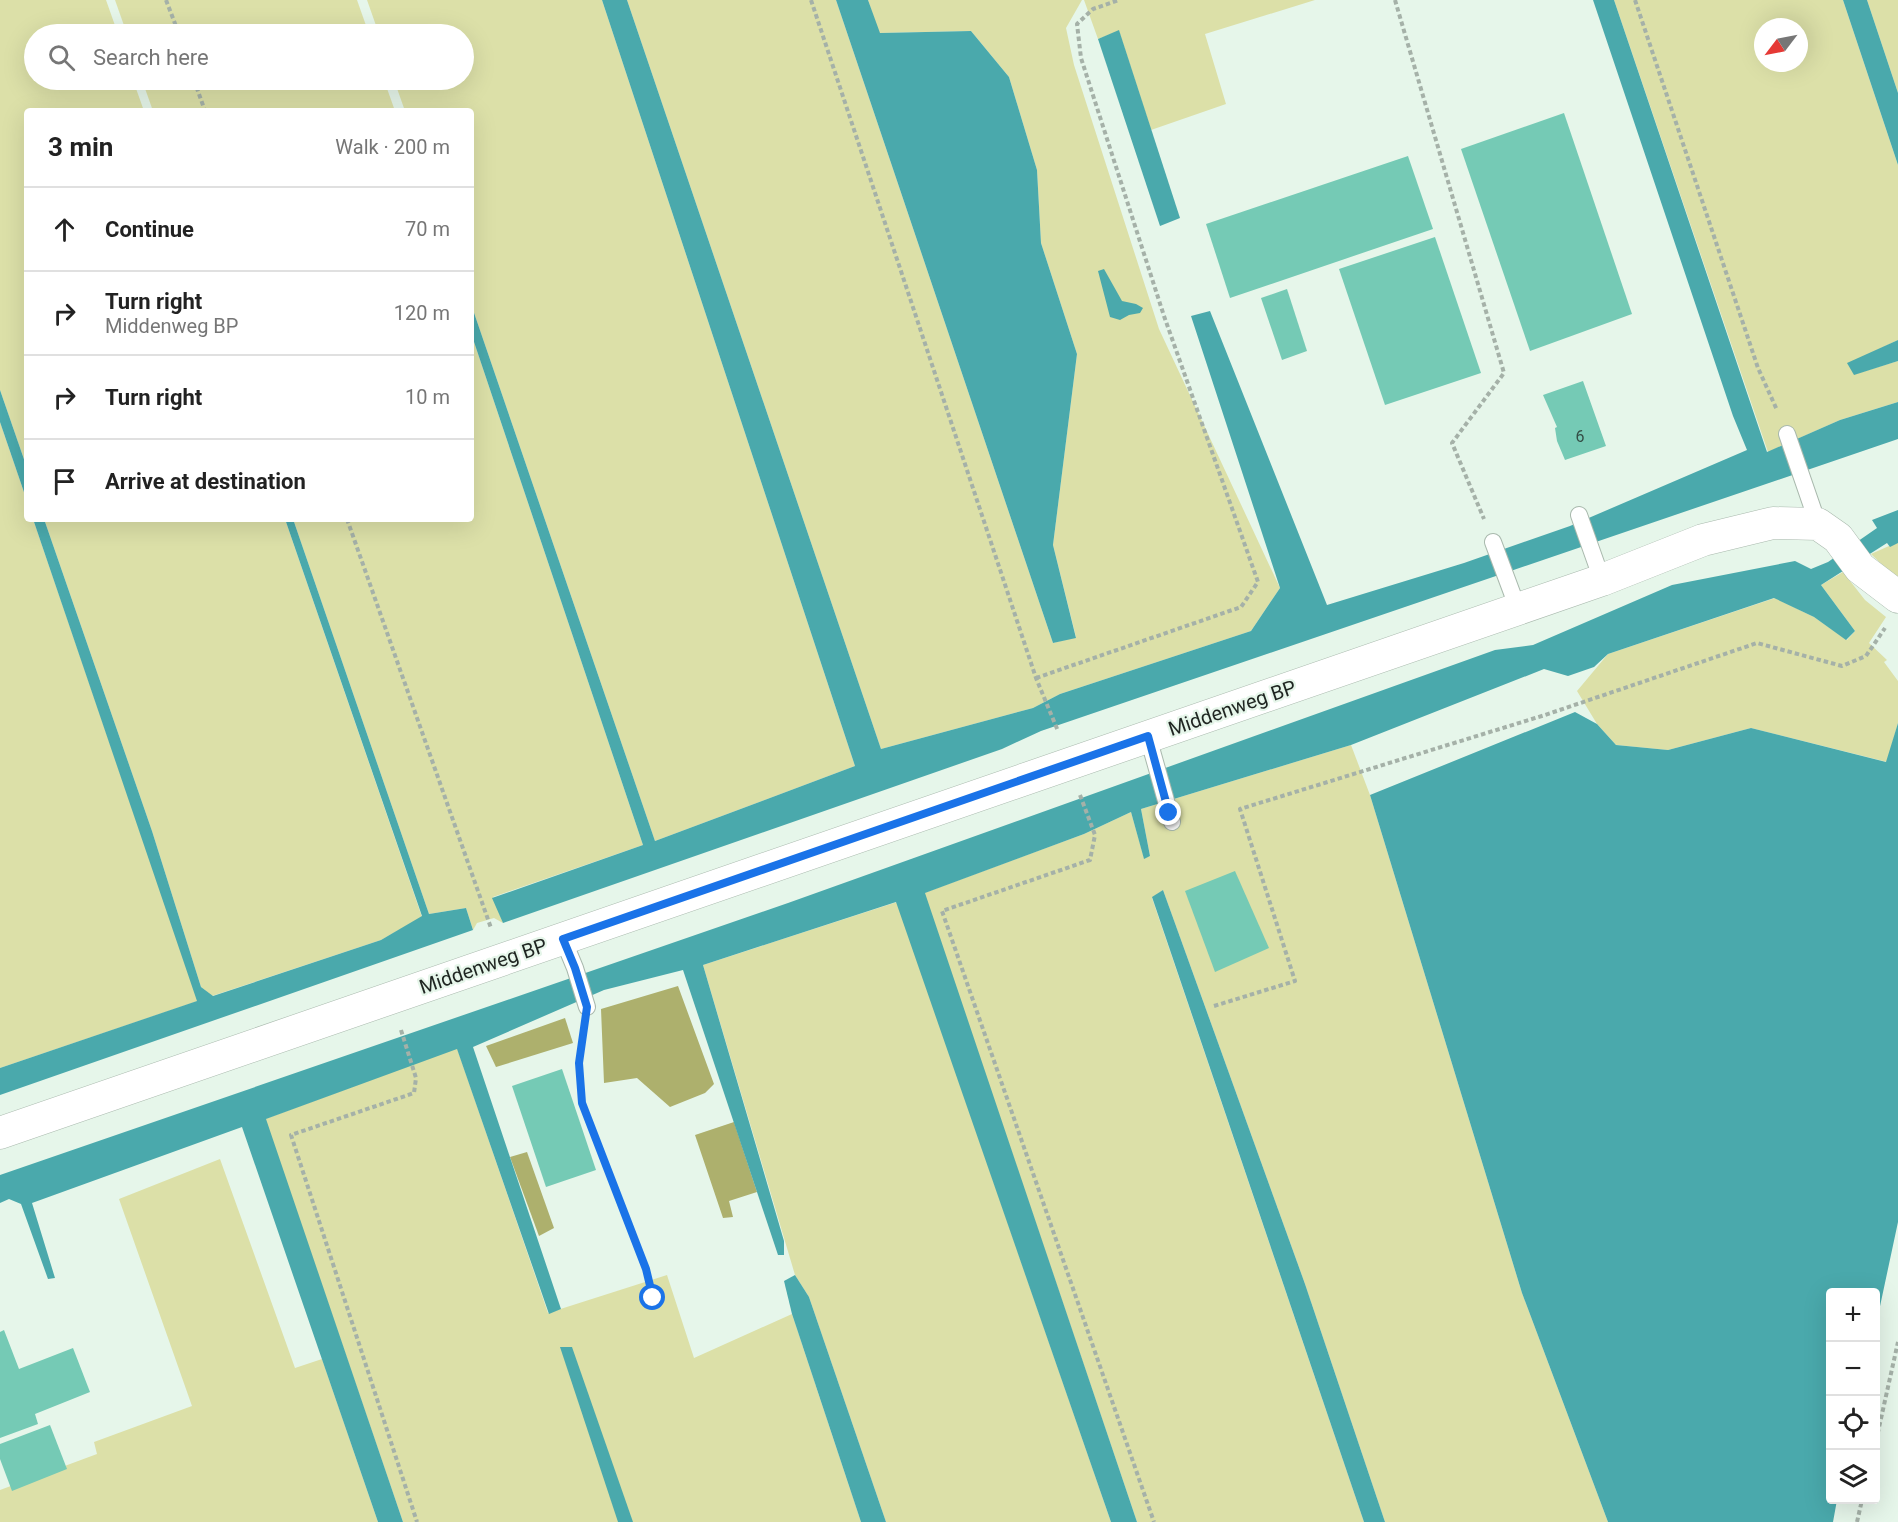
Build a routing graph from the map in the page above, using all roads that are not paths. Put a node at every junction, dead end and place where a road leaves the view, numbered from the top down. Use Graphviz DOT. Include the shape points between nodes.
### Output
graph roads {
  1 [pos="1787,434"];
  2 [pos="1579,515"];
  3 [pos="1828,531"];
  4 [pos="1493,542"];
  5 [pos="1597,566"];
  6 [pos="1513,596"];
  7 [pos="1895,608"];
  8 [pos="1152,750"];
  9 [pos="1170,817"];
  10 [pos="563,939"];
  11 [pos="587,1007"];
  12 [pos="0,1133"];
  1 -- 3 [label="lane" via="1803,480"];
  2 -- 5 [label="lane"];
  3 -- 5 [label="street, Middenweg BP" via="1773,523"];
  3 -- 7 [label="street"];
  4 -- 6 [label="lane"];
  5 -- 6 [label="street, Middenweg BP"];
  6 -- 8 [label="street, Middenweg BP"];
  8 -- 9 [label="lane"];
  8 -- 10 [label="street, Middenweg BP"];
  10 -- 11 [label="lane"];
  10 -- 12 [label="street, Middenweg BP"];
}
